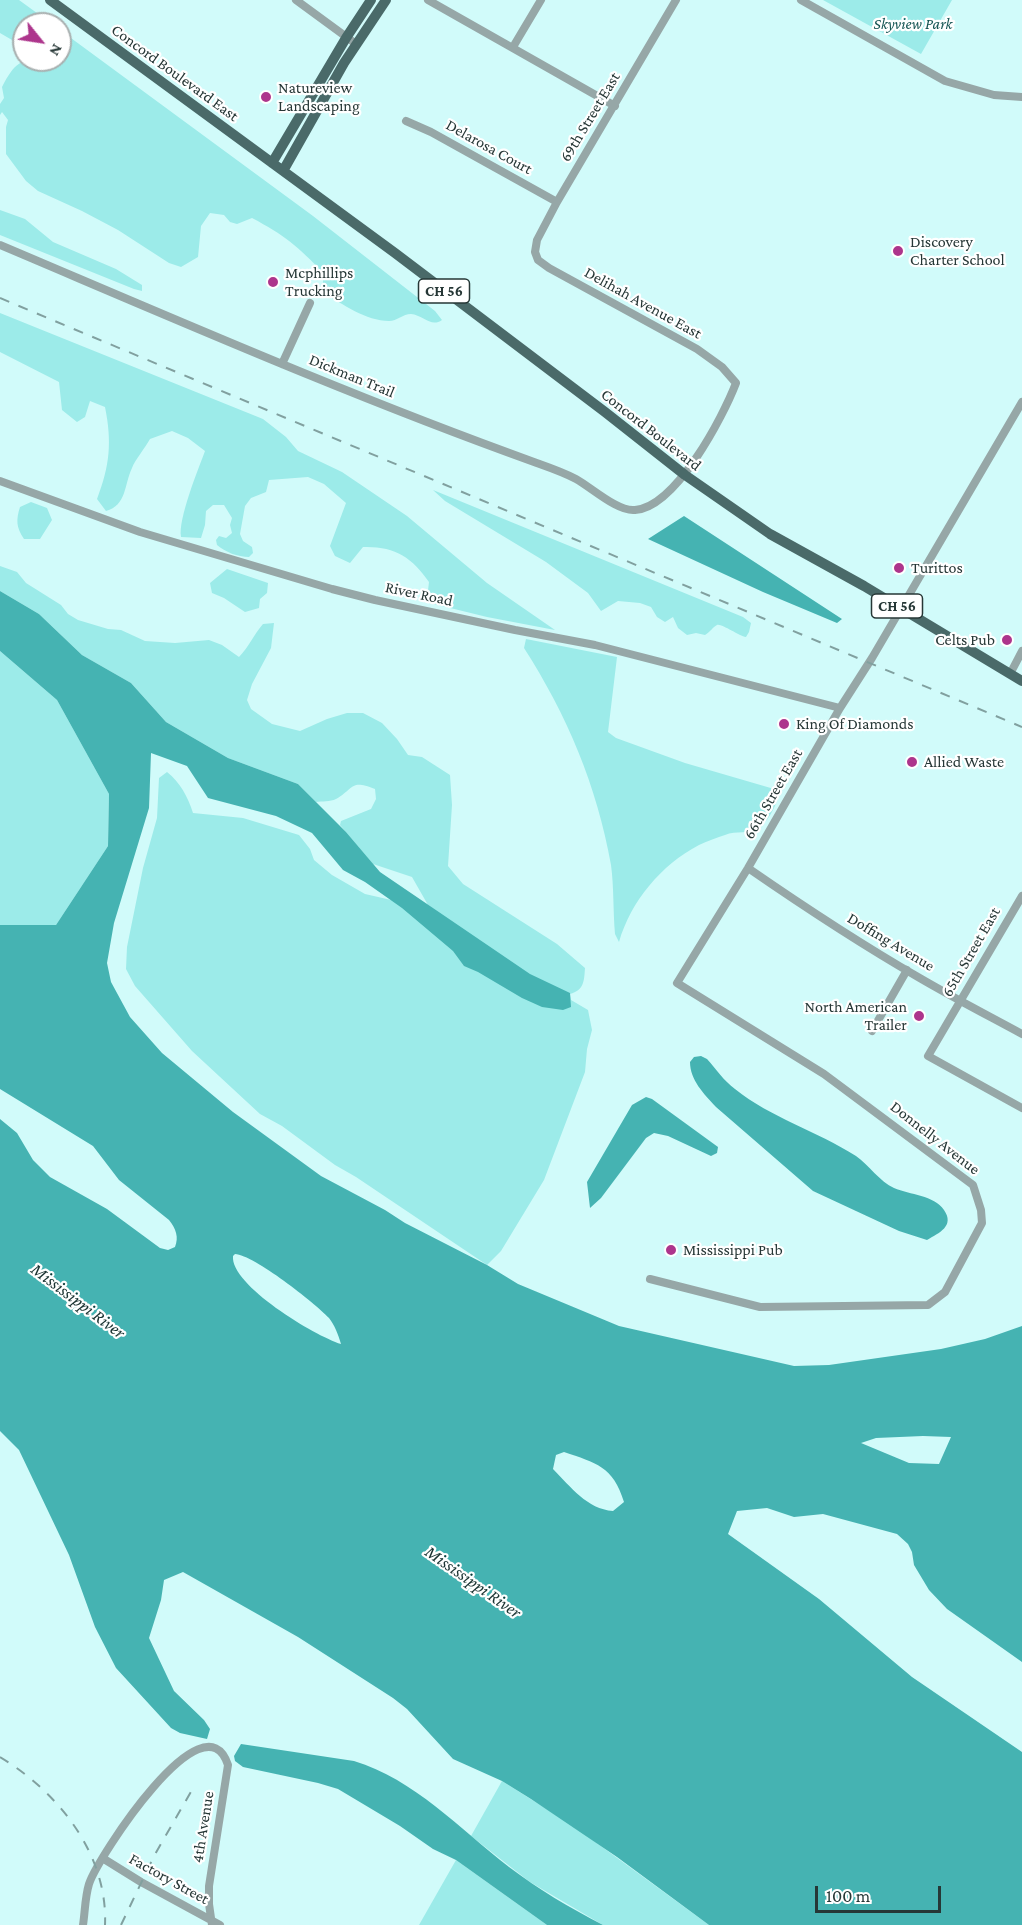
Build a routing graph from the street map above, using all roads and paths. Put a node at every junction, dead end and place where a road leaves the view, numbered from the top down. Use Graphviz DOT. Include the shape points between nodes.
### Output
graph roads {
  1 [pos="50,0"];
  2 [pos="296,0"];
  3 [pos="371,0"];
  4 [pos="386,0"];
  5 [pos="428,0"];
  6 [pos="541,0"];
  7 [pos="676,0"];
  8 [pos="801,0"];
  9 [pos="345,38"];
  10 [pos="356,44"];
  11 [pos="513,47"];
  12 [pos="1022,97"];
  13 [pos="615,106"];
  14 [pos="406,121"];
  15 [pos="272,163"];
  16 [pos="283,171"];
  17 [pos="557,202"];
  18 [pos="0,245"];
  19 [pos="535,252"];
  20 [pos="310,303"];
  21 [pos="282,364"];
  22 [pos="736,383"];
  23 [pos="1022,402"];
  24 [pos="685,475"];
  25 [pos="0,481"];
  26 [pos="901,608"];
  27 [pos="1022,651"];
  28 [pos="1010,674"];
  29 [pos="1022,681"];
  30 [pos="840,708"];
  31 [pos="748,868"];
  32 [pos="1022,896"];
  33 [pos="907,970"];
  34 [pos="677,983"];
  35 [pos="961,1000"];
  36 [pos="872,1031"];
  37 [pos="1022,1034"];
  38 [pos="1022,1108"];
  39 [pos="650,1279"];
  40 [pos="104,1859"];
  41 [pos="212,1922"];
  42 [pos="83,1925"];
  43 [pos="220,1925"];
  1 -- 15 [label="main road, Concord Boulevard East / CH 56"];
  2 -- 9 [label="street"];
  3 -- 9 [label="main road"];
  4 -- 10 [label="main road"];
  5 -- 11 [label="street"];
  6 -- 11 [label="street"];
  7 -- 13 [label="street, 69th Street East"];
  8 -- 12 [label="street" via="945,81 994,95"];
  9 -- 10 [label="street"];
  9 -- 15 [label="main road"];
  10 -- 16 [label="main road"];
  11 -- 13 [label="street"];
  13 -- 17 [label="street, 69th Street East"];
  14 -- 17 [label="street, Delarosa Court"];
  15 -- 16 [label="main road, Concord Boulevard East / CH 56"];
  16 -- 24 [label="main road, Concord Boulevard / CH 56"];
  17 -- 19 [label="street, 69th Street East" via="537,240"];
  18 -- 21 [label="street, Dickman Trail"];
  19 -- 22 [label="street, Delihah Avenue East" via="538,260 549,268 697,349"];
  20 -- 21 [label="street"];
  21 -- 24 [label="street, Dickman Trail" via="565,474 621,508 636,511 657,502"];
  22 -- 24 [label="street, Dickman Trail" via="727,407"];
  23 -- 26 [label="street, 66th Street East"];
  24 -- 26 [label="main road, Concord Boulevard / CH 56" via="770,534"];
  25 -- 30 [label="street, River Road" via="140,532 332,589 594,645"];
  26 -- 28 [label="main road, Concord Boulevard / CH 56"];
  26 -- 30 [label="street, 66th Street East"];
  27 -- 28 [label="street"];
  28 -- 29 [label="main road, Concord Boulevard / CH 56"];
  30 -- 31 [label="street, 66th Street East"];
  31 -- 33 [label="street, Doffing Avenue"];
  31 -- 34 [label="street, 66th Street East"];
  32 -- 35 [label="street, 65th Street East"];
  33 -- 35 [label="street, Doffing Avenue"];
  33 -- 36 [label="street"];
  34 -- 39 [label="street, Donnelly Avenue" via="824,1074 974,1185 982,1223 945,1292 928,1305 760,1307"];
  35 -- 37 [label="street, Doffing Avenue"];
  35 -- 38 [label="street, 65th Street East" via="928,1056"];
  40 -- 41 [label="street, Factory Street"];
  40 -- 41 [label="street, 4th Avenue" via="128,1820 164,1775 188,1754 207,1746 217,1748 225,1754 228,1765 208,1886"];
  40 -- 42 [label="street" via="89,1885"];
  41 -- 43 [label="street, Factory Street"];
}
